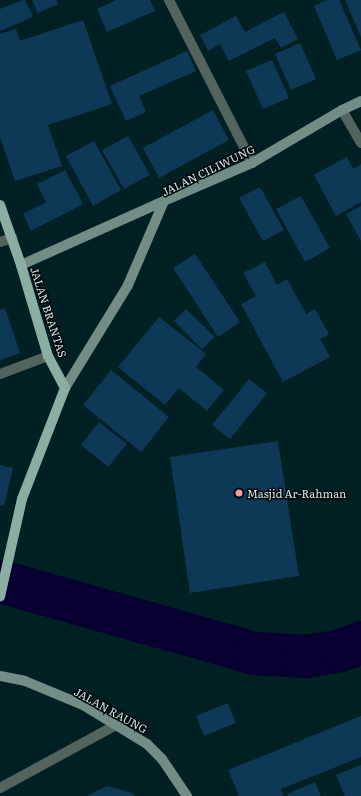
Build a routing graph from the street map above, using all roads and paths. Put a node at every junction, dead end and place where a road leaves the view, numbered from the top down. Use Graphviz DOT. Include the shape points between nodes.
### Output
graph roads {
  1 [pos="169,0"];
  2 [pos="361,101"];
  3 [pos="342,110"];
  4 [pos="361,143"];
  5 [pos="252,163"];
  6 [pos="164,201"];
  7 [pos="0,205"];
  8 [pos="12,238"];
  9 [pos="0,242"];
  10 [pos="21,265"];
  11 [pos="48,356"];
  12 [pos="0,374"];
  13 [pos="65,388"];
  14 [pos="0,596"];
  15 [pos="0,676"];
  16 [pos="116,725"];
  17 [pos="0,788"];
  18 [pos="187,796"];
  1 -- 5 [label="street"];
  2 -- 3 [label="main road, JALAN CILIWUNG"];
  3 -- 4 [label="street"];
  3 -- 5 [label="main road, JALAN CILIWUNG"];
  5 -- 6 [label="main road, JALAN CILIWUNG"];
  6 -- 10 [label="main road"];
  6 -- 13 [label="main road, JALAN CILIWUNG" via="128,285"];
  7 -- 8 [label="main road, JALAN BRANTAS"];
  8 -- 9 [label="street"];
  8 -- 10 [label="main road, JALAN BRANTAS"];
  10 -- 11 [label="main road, JALAN BRANTAS"];
  11 -- 12 [label="street"];
  11 -- 13 [label="main road, JALAN BRANTAS"];
  13 -- 14 [label="main road" via="22,499"];
  15 -- 16 [label="main road, JALAN RAUNG" via="25,681 76,702"];
  16 -- 17 [label="street"];
  16 -- 18 [label="main road, JALAN RAUNG" via="147,744 157,754"];
}
